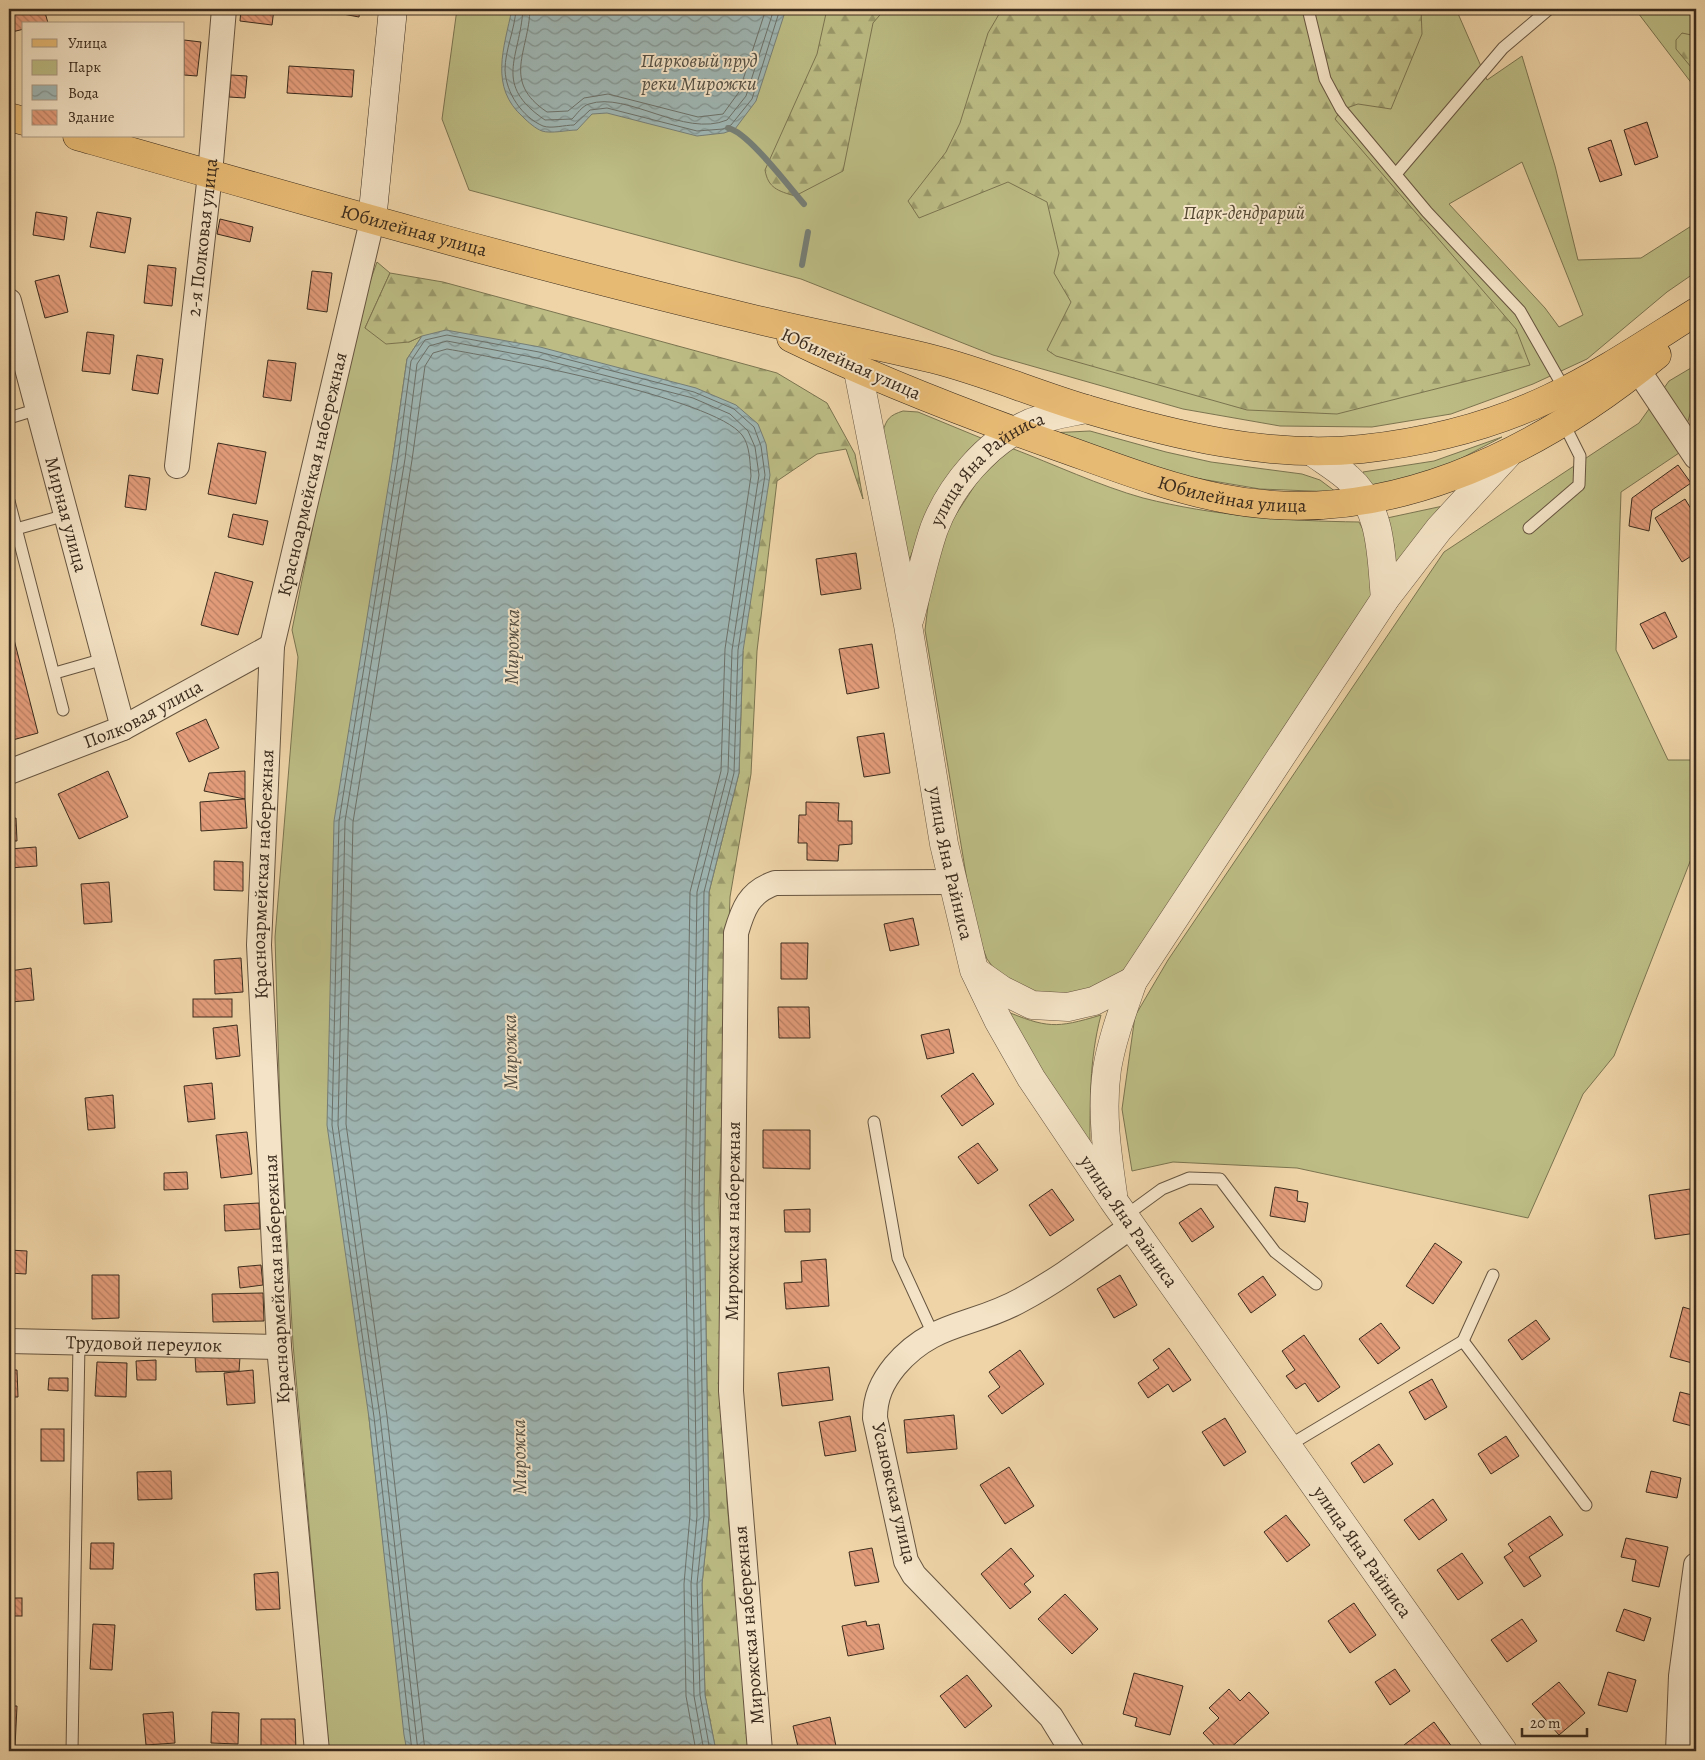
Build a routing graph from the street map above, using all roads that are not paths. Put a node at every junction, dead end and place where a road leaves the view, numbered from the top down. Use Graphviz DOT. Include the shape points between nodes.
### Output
graph roads {
  1 [pos="224,9"];
  2 [pos="393,9"];
  3 [pos="1308,9"];
  4 [pos="1550,9"];
  5 [pos="9,117"];
  6 [pos="22,120"];
  7 [pos="84,138"];
  8 [pos="210,174"];
  9 [pos="1396,174"];
  10 [pos="372,220"];
  11 [pos="9,301"];
  12 [pos="1696,312"];
  13 [pos="751,319"];
  14 [pos="1696,322"];
  15 [pos="1638,370"];
  16 [pos="858,371"];
  17 [pos="1565,390"];
  18 [pos="38,409"];
  19 [pos="1086,409"];
  20 [pos="9,418"];
  21 [pos="1564,422"];
  22 [pos="1015,431"];
  23 [pos="1311,451"];
  24 [pos="1508,454"];
  25 [pos="1696,457"];
  26 [pos="177,466"];
  27 [pos="1366,500"];
  28 [pos="9,501"];
  29 [pos="66,515"];
  30 [pos="1528,528"];
  31 [pos="16,529"];
  32 [pos="1385,599"];
  33 [pos="908,624"];
  34 [pos="272,646"];
  35 [pos="104,659"];
  36 [pos="55,673"];
  37 [pos="63,710"];
  38 [pos="123,728"];
  39 [pos="9,772"];
  40 [pos="952,882"];
  41 [pos="974,970"];
  42 [pos="1133,981"];
  43 [pos="874,1122"];
  44 [pos="1123,1214"];
  45 [pos="1494,1276"];
  46 [pos="1316,1284"];
  47 [pos="933,1334"];
  48 [pos="9,1341"];
  49 [pos="1463,1341"];
  50 [pos="78,1343"];
  51 [pos="280,1347"];
  52 [pos="1288,1446"];
  53 [pos="1586,1505"];
  54 [pos="1696,1565"];
  55 [pos="72,1751"];
  56 [pos="317,1751"];
  57 [pos="760,1751"];
  58 [pos="1072,1751"];
  59 [pos="1503,1751"];
  60 [pos="1678,1751"];
  1 -- 8 [label="street, 2-я Полковая улица"];
  2 -- 10 [label="street, Красноармейская набережная"];
  3 -- 9 [label="lane" via="1325,80 1341,110"];
  4 -- 9 [label="lane" via="1503,48"];
  5 -- 6 [label="main road"];
  7 -- 8 [label="main road, Юбилейная улица"];
  8 -- 10 [label="main road, Юбилейная улица"];
  8 -- 26 [label="street, 2-я Полковая улица"];
  9 -- 17 [label="lane" via="1427,212 1520,311"];
  10 -- 13 [label="main road, Юбилейная улица"];
  10 -- 34 [label="street, Красноармейская набережная"];
  11 -- 18 [label="street, Мирная улица"];
  12 -- 17 [label="main road, Юбилейная улица"];
  13 -- 16 [label="main road, Юбилейная улица"];
  13 -- 19 [label="main road, Юбилейная улица" via="937,360"];
  14 -- 15 [label="main road, Юбилейная улица"];
  15 -- 21 [label="main road, Юбилейная улица"];
  15 -- 25 [label="street"];
  16 -- 22 [label="main road, Юбилейная улица"];
  16 -- 33 [label="street, улица Яна Райниса"];
  17 -- 23 [label="main road, Юбилейная улица" via="1518,412 1448,434 1360,449"];
  18 -- 20 [label="lane"];
  18 -- 29 [label="street, Мирная улица"];
  19 -- 22 [label="street, улица Яна Райниса" via="1044,418"];
  19 -- 23 [label="main road, Юбилейная улица" via="1170,432 1256,447"];
  21 -- 24 [label="main road, Юбилейная улица"];
  21 -- 30 [label="lane" via="1580,456 1580,485"];
  22 -- 27 [label="main road, Юбилейная улица" via="1169,485 1222,499 1277,506"];
  22 -- 33 [label="street, улица Яна Райниса" via="977,463 947,503 935,528"];
  23 -- 27 [label="street" via="1350,479"];
  24 -- 27 [label="main road, Юбилейная улица" via="1455,477"];
  24 -- 32 [label="street" via="1439,529"];
  27 -- 32 [label="street" via="1378,525"];
  28 -- 31 [label="lane"];
  29 -- 31 [label="lane"];
  29 -- 35 [label="street, Мирная улица"];
  31 -- 36 [label="lane"];
  32 -- 42 [label="street"];
  33 -- 40 [label="street, улица Яна Райниса"];
  34 -- 38 [label="street, Полковая улица"];
  34 -- 51 [label="street, Красноармейская набережная" via="259,945"];
  35 -- 36 [label="lane"];
  35 -- 38 [label="street, Мирная улица"];
  36 -- 37 [label="lane"];
  38 -- 39 [label="street, Полковая улица"];
  40 -- 41 [label="street, улица Яна Райниса"];
  40 -- 57 [label="street, Мирожская набережная" via="775,884 761,888 749,900 736,934 731,1391"];
  41 -- 42 [label="street" via="1002,990 1032,1005 1068,1007 1086,1003"];
  41 -- 44 [label="street, улица Яна Райниса" via="1031,1078"];
  42 -- 44 [label="street" via="1107,1068 1104,1096 1106,1140"];
  43 -- 47 [label="lane" via="898,1258"];
  44 -- 46 [label="lane" via="1162,1189 1189,1178 1220,1179 1275,1252"];
  44 -- 47 [label="street, Усановская улица" via="1073,1268 1002,1311"];
  44 -- 52 [label="street, улица Яна Райниса"];
  45 -- 49 [label="lane"];
  47 -- 58 [label="street, Усановская улица" via="909,1350 885,1380 875,1403 875,1418 906,1561 914,1575 1051,1717"];
  48 -- 50 [label="street, Трудовой переулок"];
  49 -- 52 [label="lane"];
  49 -- 53 [label="lane"];
  50 -- 51 [label="street, Трудовой переулок"];
  50 -- 55 [label="lane"];
  51 -- 56 [label="street, Красноармейская набережная"];
  52 -- 59 [label="street, улица Яна Райниса"];
  54 -- 60 [label="street" via="1681,1676"];
}
